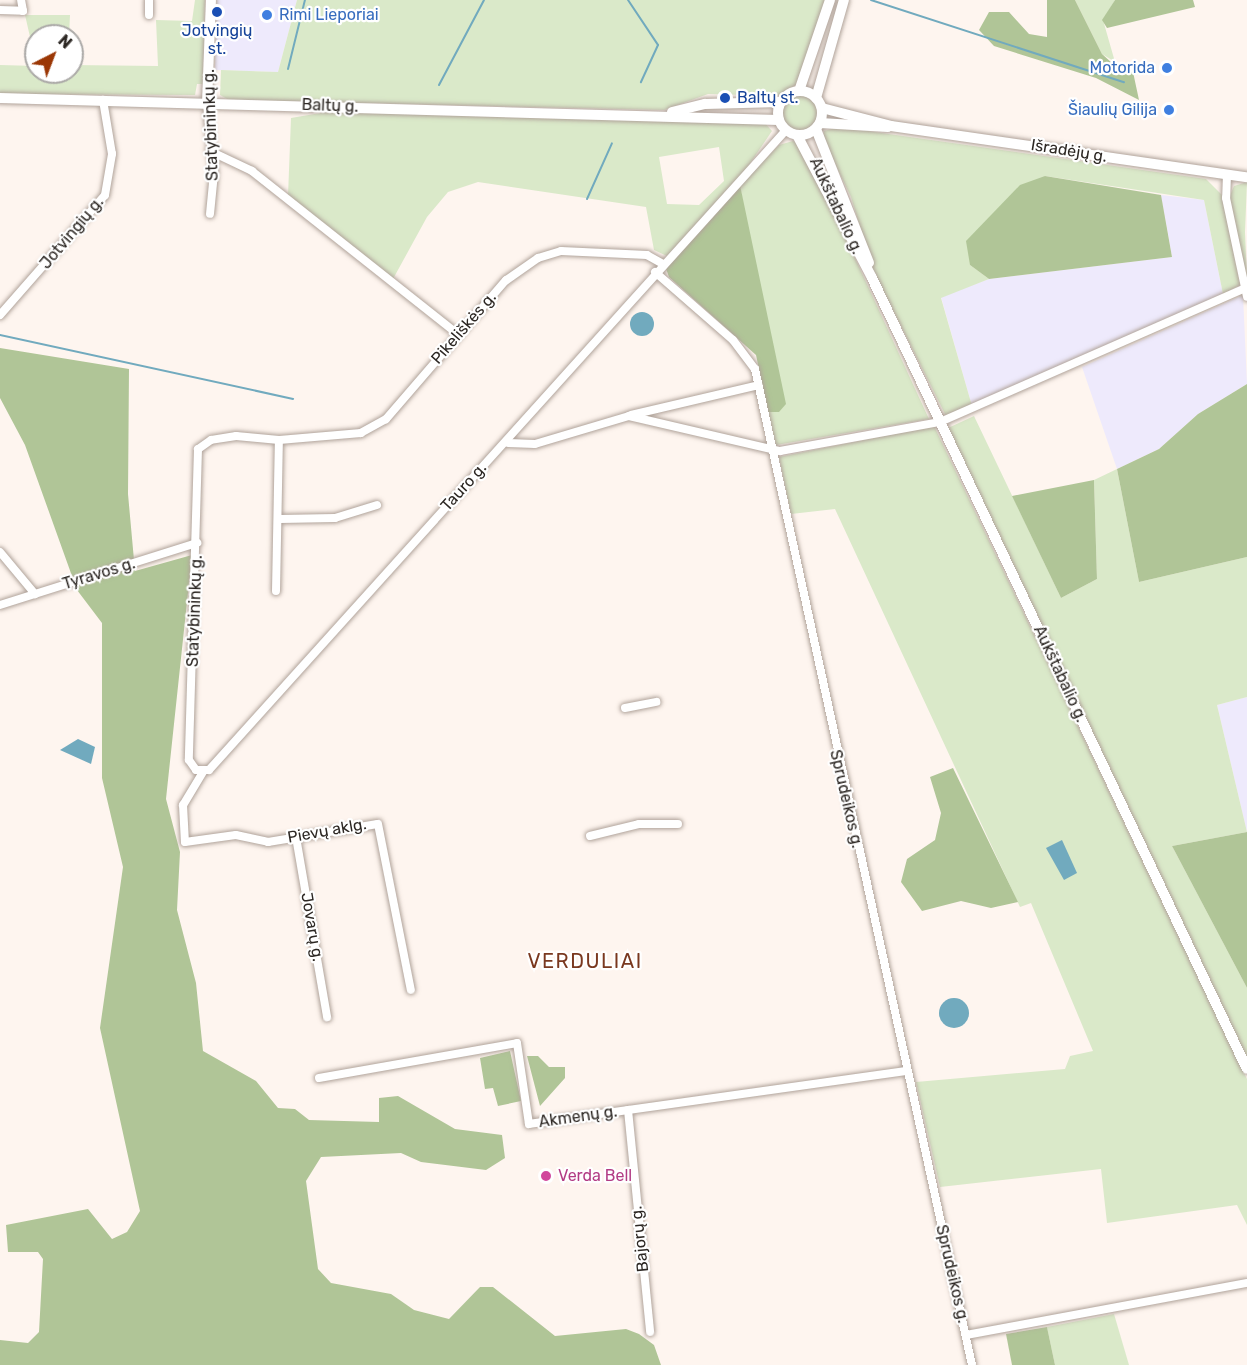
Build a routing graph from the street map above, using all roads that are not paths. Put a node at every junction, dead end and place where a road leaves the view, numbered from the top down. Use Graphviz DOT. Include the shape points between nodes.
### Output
graph roads {
  1 [pos="21,0"];
  2 [pos="149,0"];
  3 [pos="211,0"];
  4 [pos="830,0"];
  5 [pos="844,0"];
  6 [pos="0,10"];
  7 [pos="149,15"];
  8 [pos="800,91"];
  9 [pos="0,98"];
  10 [pos="816,98"];
  11 [pos="103,100"];
  12 [pos="781,102"];
  13 [pos="207,103"];
  14 [pos="822,108"];
  15 [pos="660,115"];
  16 [pos="779,120"];
  17 [pos="818,126"];
  18 [pos="891,126"];
  19 [pos="786,130"];
  20 [pos="797,135"];
  21 [pos="210,151"];
  22 [pos="1227,174"];
  23 [pos="1247,177"];
  24 [pos="210,214"];
  25 [pos="663,264"];
  26 [pos="656,272"];
  27 [pos="872,278"];
  28 [pos="1246,292"];
  29 [pos="0,315"];
  30 [pos="458,334"];
  31 [pos="759,385"];
  32 [pos="629,416"];
  33 [pos="940,422"];
  34 [pos="279,441"];
  35 [pos="508,443"];
  36 [pos="198,449"];
  37 [pos="771,449"];
  38 [pos="377,505"];
  39 [pos="280,519"];
  40 [pos="197,543"];
  41 [pos="0,552"];
  42 [pos="276,591"];
  43 [pos="35,594"];
  44 [pos="0,604"];
  45 [pos="656,702"];
  46 [pos="625,708"];
  47 [pos="200,771"];
  48 [pos="678,824"];
  49 [pos="296,837"];
  50 [pos="590,837"];
  51 [pos="411,990"];
  52 [pos="327,1017"];
  53 [pos="1247,1069"];
  54 [pos="907,1071"];
  55 [pos="319,1078"];
  56 [pos="628,1110"];
  57 [pos="1247,1283"];
  58 [pos="650,1332"];
  59 [pos="966,1335"];
  60 [pos="972,1365"];
  1 -- 6 [label="street" via="23,11"];
  2 -- 7 [label="street"];
  3 -- 13 [label="main road, Statybininkų g."];
  4 -- 8 [label="main road"];
  5 -- 10 [label="main road"];
  8 -- 10 [label="main road"];
  8 -- 12 [label="main road"];
  9 -- 11 [label="main road, Baltų g."];
  10 -- 14 [label="main road"];
  11 -- 13 [label="main road, Baltų g."];
  11 -- 29 [label="street, Jotvingių g." via="112,154 105,195"];
  12 -- 15 [label="main road, Baltų g." via="705,104"];
  12 -- 16 [label="main road"];
  13 -- 15 [label="main road, Baltų g."];
  13 -- 21 [label="street, Statybininkų g."];
  14 -- 17 [label="main road"];
  14 -- 18 [label="main road, Išradėjų g."];
  15 -- 16 [label="main road, Baltų g."];
  16 -- 19 [label="main road"];
  17 -- 18 [label="main road, Išradėjų g."];
  17 -- 20 [label="main road"];
  17 -- 27 [label="main road, Aukštabalio g." via="852,211"];
  18 -- 22 [label="main road, Išradėjų g."];
  19 -- 20 [label="main road"];
  19 -- 25 [label="street, Tauro g."];
  20 -- 27 [label="main road, Aukštabalio g."];
  21 -- 24 [label="street, Statybininkų g."];
  21 -- 30 [label="street" via="252,171"];
  22 -- 23 [label="main road, Išradėjų g."];
  22 -- 28 [label="street" via="1226,198"];
  25 -- 26 [label="street, Tauro g."];
  25 -- 30 [label="street, Pikeliškės g." via="647,255 561,251 538,258 506,280"];
  26 -- 31 [label="street, Sprudeikos g." via="750,357"];
  26 -- 35 [label="street, Tauro g."];
  27 -- 33 [label="main road, Aukštabalio g."];
  28 -- 33 [label="street"];
  30 -- 34 [label="street, Pikeliškės g." via="386,419 342,437"];
  31 -- 32 [label="street"];
  31 -- 37 [label="street, Sprudeikos g."];
  32 -- 35 [label="street" via="535,444"];
  32 -- 37 [label="street"];
  33 -- 37 [label="street"];
  33 -- 53 [label="main road, Aukštabalio g."];
  34 -- 36 [label="street, Pikeliškės g." via="236,436 211,440"];
  34 -- 39 [label="street"];
  35 -- 47 [label="street, Tauro g."];
  36 -- 40 [label="street, Statybininkų g."];
  37 -- 54 [label="street, Sprudeikos g."];
  38 -- 39 [label="street" via="335,518"];
  39 -- 42 [label="street"];
  40 -- 43 [label="street, Tyravos g."];
  40 -- 47 [label="street, Statybininkų g." via="189,760"];
  41 -- 43 [label="street"];
  43 -- 44 [label="street, Tyravos g."];
  45 -- 46 [label="street"];
  47 -- 49 [label="street, Pievų aklg." via="183,805 185,842 236,835 258,843"];
  48 -- 50 [label="street" via="639,824"];
  49 -- 51 [label="street, Pievų aklg." via="373,822 382,830"];
  49 -- 52 [label="street, Jovarų g."];
  54 -- 56 [label="street, Akmenų g."];
  54 -- 59 [label="street, Sprudeikos g."];
  55 -- 56 [label="street, Akmenų g." via="517,1043 529,1124"];
  56 -- 58 [label="street, Bajorų g."];
  57 -- 59 [label="street"];
  59 -- 60 [label="street, Sprudeikos g."];
}
